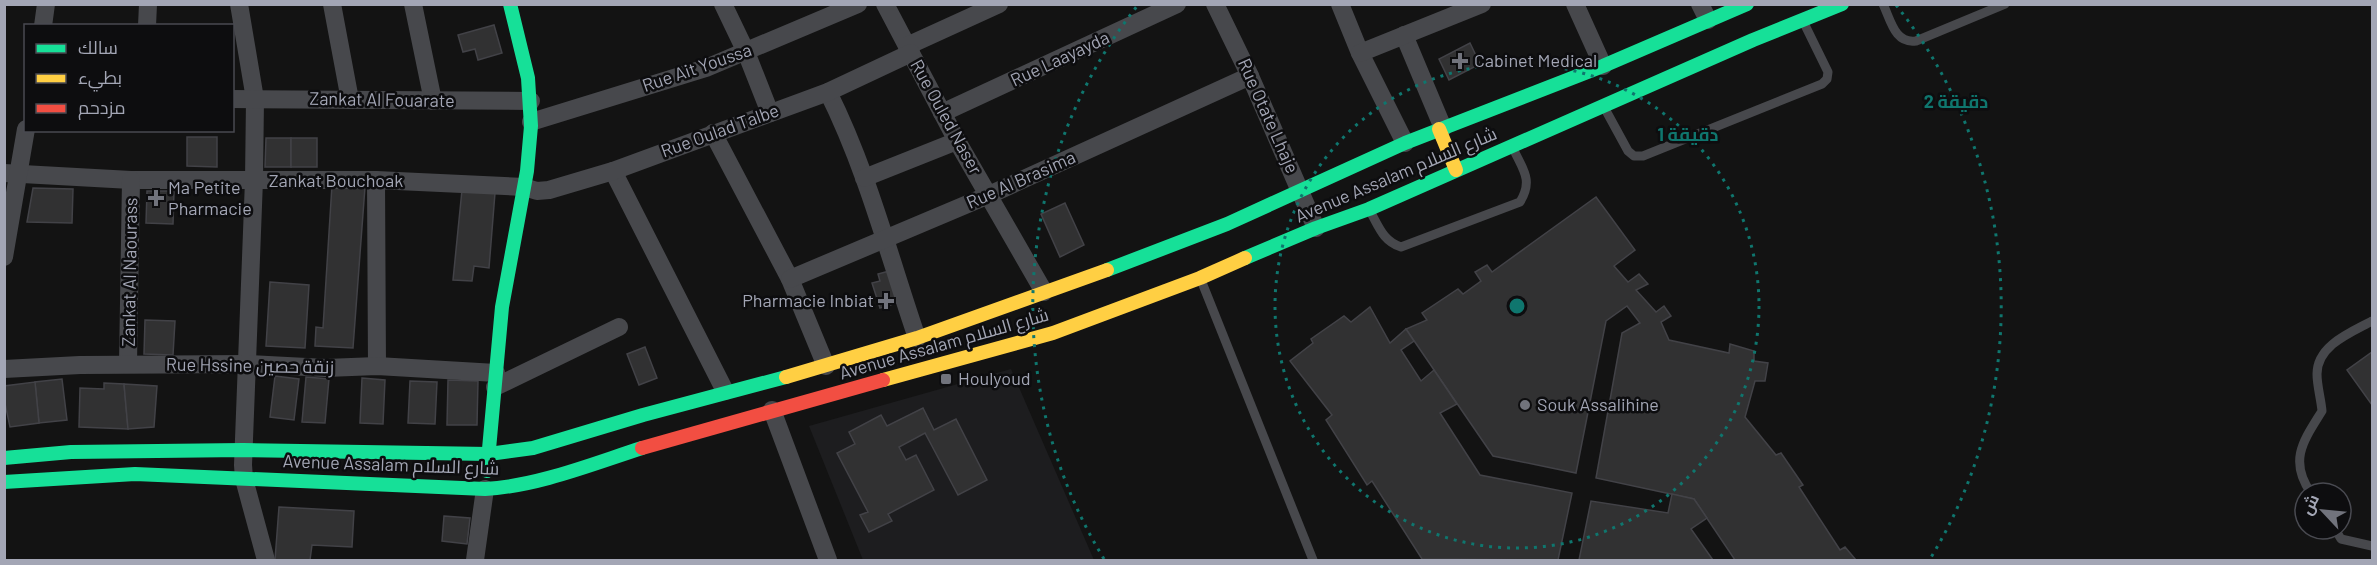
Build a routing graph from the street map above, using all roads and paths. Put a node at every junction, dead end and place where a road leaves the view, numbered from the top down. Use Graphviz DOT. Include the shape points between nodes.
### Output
graph roads {
  1 [pos="46,4"];
  2 [pos="148,4"];
  3 [pos="239,4"];
  4 [pos="332,4"];
  5 [pos="413,4"];
  6 [pos="510,4"];
  7 [pos="723,4"];
  8 [pos="858,4"];
  9 [pos="885,4"];
  10 [pos="999,4"];
  11 [pos="1177,4"];
  12 [pos="1215,4"];
  13 [pos="1340,4"];
  14 [pos="1482,4"];
  15 [pos="1575,4"];
  16 [pos="1747,4"];
  17 [pos="1842,4"];
  18 [pos="1883,4"];
  19 [pos="2005,4"];
  20 [pos="1704,12"];
  21 [pos="1803,20"];
  22 [pos="43,24"];
  23 [pos="147,24"];
  24 [pos="1404,35"];
  25 [pos="909,50"];
  26 [pos="746,52"];
  27 [pos="1360,53"];
  28 [pos="1603,66"];
  29 [pos="1250,76"];
  30 [pos="828,92"];
  31 [pos="234,99"];
  32 [pos="255,99"];
  33 [pos="350,100"];
  34 [pos="433,101"];
  35 [pos="531,101"];
  36 [pos="1604,107"];
  37 [pos="770,113"];
  38 [pos="942,113"];
  39 [pos="531,122"];
  40 [pos="1441,129"];
  41 [pos="25,132"];
  42 [pos="713,133"];
  43 [pos="957,141"];
  44 [pos="1405,143"];
  45 [pos="1511,146"];
  46 [pos="1456,170"];
  47 [pos="613,171"];
  48 [pos="11,174"];
  49 [pos="864,178"];
  50 [pos="131,180"];
  51 [pos="255,180"];
  52 [pos="376,180"];
  53 [pos="524,187"];
  54 [pos="1301,190"];
  55 [pos="988,195"];
  56 [pos="1369,209"];
  57 [pos="1317,228"];
  58 [pos="884,240"];
  59 [pos="4,257"];
  60 [pos="1200,278"];
  61 [pos="790,279"];
  62 [pos="1044,292"];
  63 [pos="2373,321"];
  64 [pos="619,327"];
  65 [pos="917,338"];
  66 [pos="128,364"];
  67 [pos="248,364"];
  68 [pos="377,366"];
  69 [pos="826,366"];
  70 [pos="4,369"];
  71 [pos="496,380"];
  72 [pos="725,391"];
  73 [pos="772,410"];
  74 [pos="243,450"];
  75 [pos="5,454"];
  76 [pos="489,454"];
  77 [pos="244,479"];
  78 [pos="8,481"];
  79 [pos="2304,481"];
  80 [pos="485,489"];
  81 [pos="2353,541"];
  82 [pos="2373,546"];
  83 [pos="266,561"];
  84 [pos="475,561"];
  85 [pos="828,561"];
  86 [pos="1313,561"];
  1 -- 22 [label="street"];
  2 -- 23 [label="street"];
  3 -- 32 [label="street"];
  4 -- 33 [label="street"];
  5 -- 34 [label="street"];
  6 -- 35 [label="street"];
  7 -- 26 [label="street"];
  8 -- 26 [label="street, Rue Ait Youssa"];
  9 -- 25 [label="street, Rue Ouled Naser"];
  10 -- 25 [label="street, Rue Oulad Talbe"];
  11 -- 38 [label="street, Rue Laayayda"];
  12 -- 29 [label="street, Rue Otate Lhaje"];
  13 -- 27 [label="street"];
  14 -- 24 [label="street"];
  15 -- 28 [label="street"];
  16 -- 20 [label="street, Avenue Assalam شارع السلام"];
  17 -- 21 [label="street, Avenue Assalam شارع السلام"];
  18 -- 19 [label="lane" via="1899,38 1907,42"];
  20 -- 28 [label="street, Avenue Assalam شارع السلام"];
  21 -- 36 [label="street, Avenue Assalam شارع السلام"];
  21 -- 36 [label="lane" via="1828,72 1822,84 1643,156 1628,151"];
  24 -- 27 [label="street"];
  24 -- 40 [label="street"];
  25 -- 30 [label="street, Rue Oulad Talbe"];
  25 -- 38 [label="street, Rue Ouled Naser"];
  26 -- 37 [label="street"];
  26 -- 39 [label="street, Rue Ait Youssa" via="670,80"];
  27 -- 44 [label="street"];
  28 -- 40 [label="street, Avenue Assalam شارع السلام"];
  29 -- 54 [label="street, Rue Otate Lhaje"];
  29 -- 55 [label="street, Rue Al Brasima"];
  30 -- 37 [label="street, Rue Oulad Talbe"];
  30 -- 49 [label="street"];
  31 -- 32 [label="street, Zankat Al Fouarate"];
  32 -- 33 [label="street, Zankat Al Fouarate"];
  32 -- 51 [label="street"];
  33 -- 34 [label="street, Zankat Al Fouarate"];
  34 -- 35 [label="street, Zankat Al Fouarate"];
  35 -- 39 [label="street"];
  36 -- 45 [label="street, Avenue Assalam شارع السلام"];
  37 -- 42 [label="street, Rue Oulad Talbe"];
  38 -- 43 [label="street, Rue Ouled Naser"];
  39 -- 53 [label="street"];
  40 -- 44 [label="street, Avenue Assalam شارع السلام"];
  40 -- 46 [label="street"];
  41 -- 48 [label="street"];
  42 -- 47 [label="street, Rue Oulad Talbe"];
  42 -- 61 [label="street"];
  43 -- 49 [label="street"];
  43 -- 55 [label="street, Rue Ouled Naser"];
  44 -- 54 [label="street, Avenue Assalam شارع السلام"];
  45 -- 46 [label="street, Avenue Assalam شارع السلام"];
  45 -- 56 [label="lane" via="1527,179 1527,190 1520,202 1401,247 1384,238"];
  46 -- 56 [label="street, Avenue Assalam شارع السلام"];
  47 -- 53 [label="street, Rue Oulad Talbe" via="549,190"];
  47 -- 72 [label="street"];
  48 -- 50 [label="street, Zankat Bouchoak"];
  48 -- 59 [label="street"];
  49 -- 58 [label="street"];
  50 -- 51 [label="street, Zankat Bouchoak"];
  50 -- 66 [label="street, Zankat Al Naourass"];
  51 -- 52 [label="street, Zankat Bouchoak"];
  51 -- 67 [label="street"];
  52 -- 53 [label="street, Zankat Bouchoak"];
  52 -- 68 [label="street"];
  53 -- 71 [label="street" via="506,283"];
  54 -- 57 [label="street, Rue Otate Lhaje"];
  54 -- 62 [label="street, Avenue Assalam شارع السلام" via="1147,256"];
  55 -- 58 [label="street, Rue Al Brasima"];
  55 -- 62 [label="street, Rue Ouled Naser"];
  56 -- 57 [label="street, Avenue Assalam شارع السلام"];
  57 -- 60 [label="street, Avenue Assalam شارع السلام"];
  58 -- 61 [label="street, Rue Al Brasima"];
  58 -- 65 [label="street"];
  60 -- 73 [label="street, Avenue Assalam شارع السلام" via="1053,333"];
  60 -- 86 [label="lane"];
  61 -- 69 [label="street"];
  62 -- 65 [label="street, Avenue Assalam شارع السلام"];
  63 -- 79 [label="lane" via="2334,343 2321,357 2317,372 2322,411 2301,446 2299,465"];
  64 -- 71 [label="street"];
  65 -- 69 [label="street, Avenue Assalam شارع السلام"];
  66 -- 67 [label="street, Rue Hssine زنقة حصين"];
  66 -- 70 [label="street, Rue Hssine زنقة حصين"];
  67 -- 68 [label="street, Rue Hssine زنقة حصين"];
  67 -- 74 [label="street"];
  68 -- 71 [label="street, Rue Hssine زنقة حصين"];
  69 -- 72 [label="street, Avenue Assalam شارع السلام"];
  71 -- 76 [label="street"];
  72 -- 76 [label="street, Avenue Assalam شارع السلام" via="533,448"];
  73 -- 80 [label="street, Avenue Assalam شارع السلام" via="536,480"];
  73 -- 85 [label="street"];
  74 -- 75 [label="street, Avenue Assalam شارع السلام"];
  74 -- 76 [label="street, Avenue Assalam شارع السلام"];
  74 -- 77 [label="street"];
  75 -- 78 [label="street"];
  76 -- 80 [label="street"];
  77 -- 78 [label="street, Avenue Assalam شارع السلام" via="135,474"];
  77 -- 80 [label="street, Avenue Assalam شارع السلام"];
  77 -- 83 [label="street"];
  80 -- 84 [label="street"];
  81 -- 82 [label="lane"];
}
